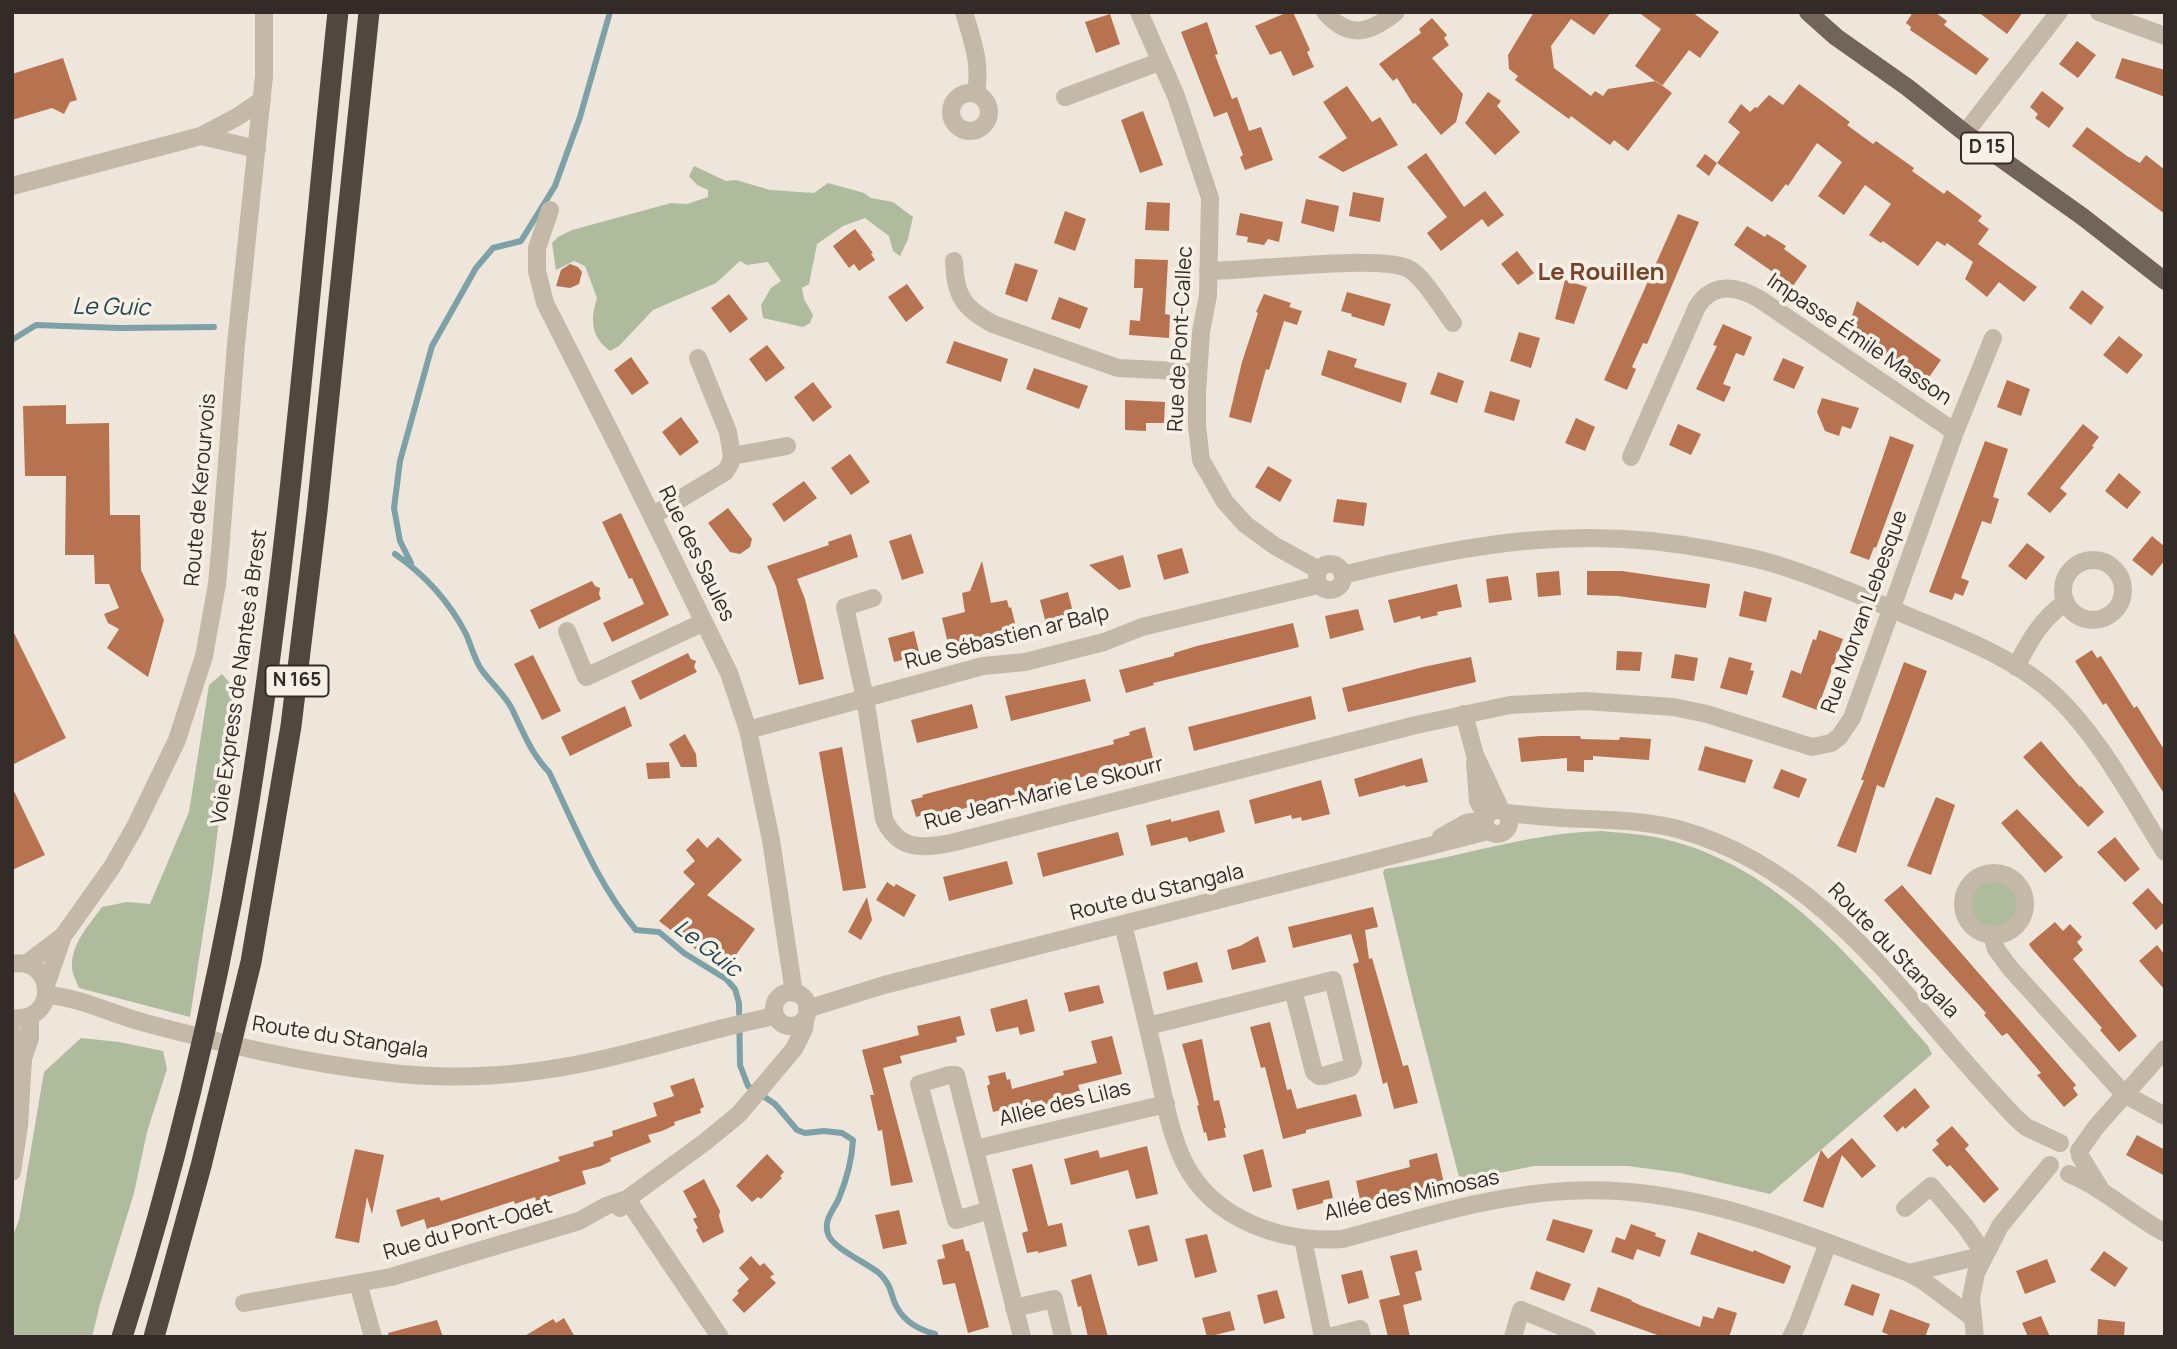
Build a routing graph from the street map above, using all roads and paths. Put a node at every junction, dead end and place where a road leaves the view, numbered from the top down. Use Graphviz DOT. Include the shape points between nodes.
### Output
graph roads {
  1 [pos="264,12"];
  2 [pos="338,12"];
  3 [pos="369,12"];
  4 [pos="964,12"];
  5 [pos="1139,12"];
  6 [pos="1325,12"];
  7 [pos="1396,12"];
  8 [pos="2059,12"];
  9 [pos="2099,12"];
  10 [pos="1808,13"];
  11 [pos="2165,36"];
  12 [pos="1159,62"];
  13 [pos="976,94"];
  14 [pos="1065,97"];
  15 [pos="262,100"];
  16 [pos="1965,133"];
  17 [pos="201,136"];
  18 [pos="257,149"];
  19 [pos="12,186"];
  20 [pos="550,211"];
  21 [pos="954,261"];
  22 [pos="1208,271"];
  23 [pos="2165,281"];
  24 [pos="1453,323"];
  25 [pos="1993,338"];
  26 [pos="698,358"];
  27 [pos="1199,372"];
  28 [pos="1955,432"];
  29 [pos="787,446"];
  30 [pos="732,456"];
  31 [pos="1631,457"];
  32 [pos="652,516"];
  33 [pos="1319,577"];
  34 [pos="873,598"];
  35 [pos="2066,601"];
  36 [pos="1890,608"];
  37 [pos="704,622"];
  38 [pos="566,631"];
  39 [pos="2016,667"];
  40 [pos="865,698"];
  41 [pos="1464,715"];
  42 [pos="748,730"];
  43 [pos="1496,819"];
  44 [pos="2165,852"];
  45 [pos="1123,925"];
  46 [pos="786,932"];
  47 [pos="1992,935"];
  48 [pos="64,936"];
  49 [pos="19,964"];
  50 [pos="46,990"];
  51 [pos="1293,990"];
  52 [pos="803,1004"];
  53 [pos="778,1014"];
  54 [pos="21,1017"];
  55 [pos="1148,1026"];
  56 [pos="12,1032"];
  57 [pos="2165,1049"];
  58 [pos="23,1059"];
  59 [pos="774,1071"];
  60 [pos="2124,1094"];
  61 [pos="1166,1104"];
  62 [pos="2165,1116"];
  63 [pos="2026,1127"];
  64 [pos="2071,1148"];
  65 [pos="975,1149"];
  66 [pos="2058,1168"];
  67 [pos="12,1172"];
  68 [pos="2101,1190"];
  69 [pos="627,1199"];
  70 [pos="1905,1208"];
  71 [pos="990,1210"];
  72 [pos="2165,1233"];
  73 [pos="1303,1239"];
  74 [pos="1828,1243"];
  75 [pos="1985,1255"];
  76 [pos="1909,1273"];
  77 [pos="358,1283"];
  78 [pos="244,1303"];
  79 [pos="1014,1308"];
  80 [pos="1973,1318"];
  81 [pos="1554,1331"];
  82 [pos="122,1337"];
  83 [pos="154,1337"];
  84 [pos="373,1337"];
  85 [pos="720,1337"];
  86 [pos="1022,1337"];
  87 [pos="1063,1337"];
  88 [pos="1323,1337"];
  89 [pos="1329,1337"];
  90 [pos="1362,1337"];
  91 [pos="1513,1337"];
  92 [pos="1587,1337"];
  93 [pos="1791,1337"];
  94 [pos="1975,1337"];
  1 -- 15 [label="street, Route de Kerourvois"];
  2 -- 82 [label="highway, Voie Express de Nantes à Brest / N 165" via="287,509 243,838 187,1105"];
  3 -- 83 [label="highway, N 165" via="291,726 251,962"];
  4 -- 13 [label="street" via="978,63"];
  5 -- 12 [label="street, Rue de Pont-Callec"];
  6 -- 7 [label="street" via="1343,28 1361,31"];
  8 -- 16 [label="street"];
  9 -- 11 [label="street"];
  10 -- 16 [label="main road, D 15"];
  12 -- 14 [label="street"];
  12 -- 22 [label="street, Rue de Pont-Callec" via="1210,198"];
  15 -- 17 [label="street"];
  15 -- 18 [label="street, Route de Kerourvois"];
  16 -- 23 [label="main road, D 15"];
  17 -- 18 [label="street"];
  17 -- 19 [label="street"];
  18 -- 48 [label="street, Route de Kerourvois" via="217,584 204,656 177,740 154,791 111,867"];
  20 -- 32 [label="street, Rue des Saules" via="537,248 539,288"];
  21 -- 27 [label="street" via="959,295 978,316 993,324 1118,368"];
  22 -- 24 [label="street" via="1399,265 1419,278"];
  22 -- 27 [label="street, Rue de Pont-Callec"];
  25 -- 28 [label="street, Rue Morvan Lebesque"];
  26 -- 30 [label="street"];
  27 -- 33 [label="street, Rue de Pont-Callec" via="1199,451 1212,483 1246,525"];
  28 -- 31 [label="street, Impasse Émile Masson" via="1761,300 1727,287 1711,293 1697,307"];
  28 -- 36 [label="street, Rue Morvan Lebesque"];
  29 -- 30 [label="street"];
  30 -- 32 [label="street" via="725,472"];
  32 -- 37 [label="street, Rue des Saules"];
  33 -- 36 [label="street, Rue Sébastien ar Balp" via="1326,590 1335,590 1343,575 1487,544 1551,538 1637,539 1775,564"];
  33 -- 40 [label="street, Rue Sébastien ar Balp" via="1142,626 1082,648 1025,662 983,666"];
  34 -- 40 [label="street, Rue Jean-Marie Le Skourr" via="845,607"];
  35 -- 39 [label="street" via="2044,620"];
  36 -- 39 [label="street"];
  36 -- 41 [label="street, Rue Morvan Lebesque" via="1847,729 1821,746 1804,746 1707,714 1652,705 1525,704"];
  37 -- 38 [label="street" via="586,677"];
  37 -- 42 [label="street, Rue des Saules" via="729,673"];
  39 -- 44 [label="street" via="2049,690 2077,718"];
  40 -- 41 [label="street, Rue Jean-Marie Le Skourr" via="884,819 898,840 918,847 951,843"];
  40 -- 42 [label="street, Rue Sébastien ar Balp"];
  41 -- 43 [label="street"];
  42 -- 46 [label="street, Rue des Saules"];
  43 -- 45 [label="street, Route du Stangala" via="1430,845"];
  43 -- 63 [label="street, Route du Stangala" via="1597,818 1659,825 1706,838 1767,867 1811,899 1868,952"];
  45 -- 52 [label="street, Route du Stangala" via="838,999"];
  45 -- 55 [label="street, Allée des Mimosas"];
  46 -- 52 [label="street, Rue des Saules"];
  46 -- 53 [label="street, Rue des Saules"];
  47 -- 60 [label="street" via="1996,950 2010,968"];
  48 -- 49 [label="street, Route de Kerourvois"];
  48 -- 50 [label="street, Route de Kerourvois"];
  49 -- 50 [label="street" via="39,972"];
  50 -- 53 [label="street, Route du Stangala" via="147,1024 276,1053 412,1076 500,1075 596,1060"];
  50 -- 54 [label="street, Route de Kerourvois" via="43,1006"];
  51 -- 51 [label="street" via="1333,980 1353,1063 1350,1068 1323,1076 1314,1072"];
  51 -- 55 [label="street"];
  52 -- 53 [label="street" via="780,996"];
  52 -- 53 [label="street" via="799,1024"];
  52 -- 59 [label="street, Rue du Pont-Odet" via="804,1029"];
  53 -- 59 [label="street, Rue du Pont-Odet" via="786,1045"];
  54 -- 58 [label="street" via="30,1038"];
  55 -- 61 [label="street, Allée des Mimosas"];
  56 -- 58 [label="street"];
  57 -- 60 [label="street"];
  58 -- 67 [label="street"];
  59 -- 69 [label="street, Rue du Pont-Odet" via="724,1127"];
  60 -- 62 [label="street"];
  60 -- 64 [label="street"];
  61 -- 65 [label="street, Allée des Lilas"];
  61 -- 73 [label="street, Allée des Mimosas" via="1185,1163 1210,1196 1250,1223"];
  63 -- 64 [label="street, Route du Stangala"];
  63 -- 66 [label="street, Route du Stangala"];
  64 -- 66 [label="street" via="2052,1150"];
  64 -- 66 [label="street" via="2077,1169"];
  64 -- 68 [label="street, Route du Stangala"];
  65 -- 71 [label="street, Allée des Lilas"];
  65 -- 71 [label="street, Allée des Lilas" via="956,1075 919,1084 956,1220"];
  66 -- 68 [label="street, Route du Stangala"];
  66 -- 75 [label="street" via="2000,1226"];
  68 -- 72 [label="street, Route du Stangala"];
  69 -- 77 [label="street, Rue du Pont-Odet" via="612,1215 589,1217 450,1261"];
  69 -- 85 [label="street"];
  70 -- 75 [label="street" via="1931,1186"];
  71 -- 79 [label="street, Allée des Lilas"];
  73 -- 74 [label="street, Allée des Mimosas" via="1342,1239 1532,1194 1599,1190 1698,1201"];
  73 -- 88 [label="street"];
  74 -- 76 [label="street, Allée des Mimosas"];
  74 -- 93 [label="street"];
  75 -- 76 [label="street"];
  75 -- 80 [label="street" via="1972,1283"];
  76 -- 80 [label="street, Allée des Mimosas"];
  77 -- 78 [label="street, Rue du Pont-Odet"];
  77 -- 84 [label="street"];
  79 -- 86 [label="street, Allée des Lilas"];
  79 -- 87 [label="street" via="1054,1299"];
  80 -- 94 [label="street"];
  81 -- 91 [label="street" via="1521,1310"];
  81 -- 92 [label="street"];
  89 -- 90 [label="street" via="1360,1329"];
}
